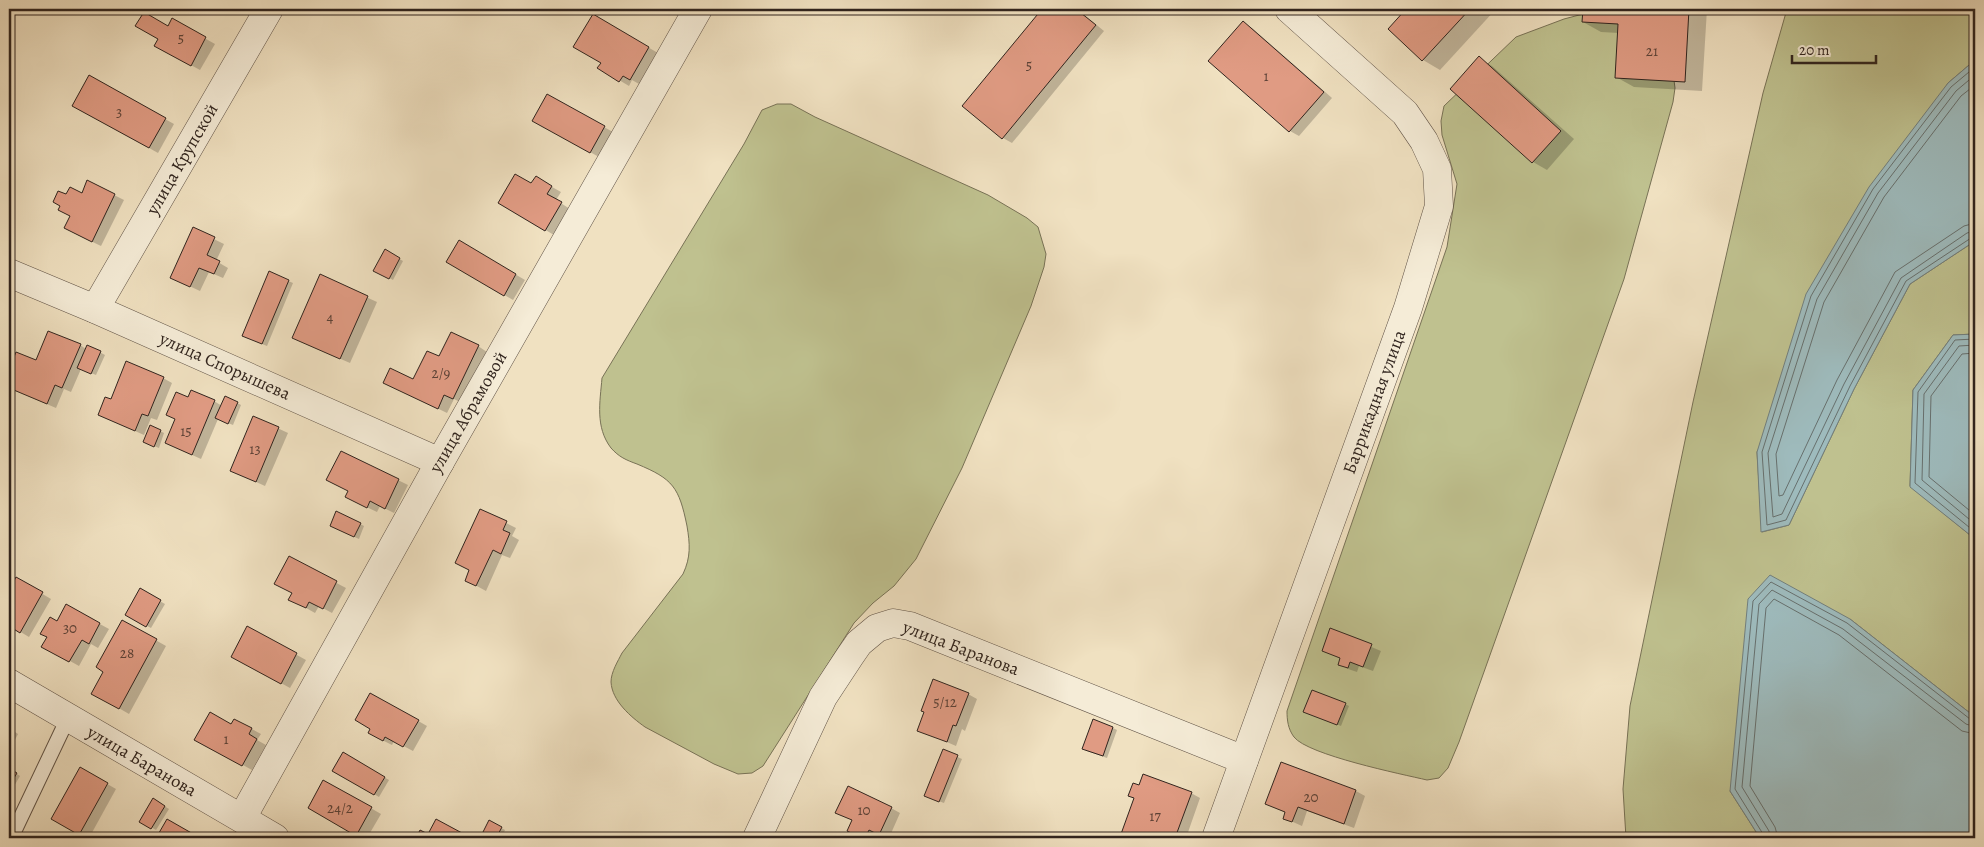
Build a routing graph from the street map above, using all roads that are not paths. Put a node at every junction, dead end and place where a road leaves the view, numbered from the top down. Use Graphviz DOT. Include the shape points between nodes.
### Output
graph roads {
  1 [pos="269,9"];
  2 [pos="698,9"];
  3 [pos="1289,9"];
  4 [pos="9,273"];
  5 [pos="95,309"];
  6 [pos="440,462"];
  7 [pos="9,683"];
  8 [pos="68,718"];
  9 [pos="1244,760"];
  10 [pos="242,818"];
  11 [pos="11,838"];
  12 [pos="275,838"];
  13 [pos="757,838"];
  14 [pos="1216,838"];
  1 -- 5 [label="street, улица Крупской"];
  2 -- 6 [label="street, улица Абрамовой"];
  3 -- 9 [label="street, Баррикадная улица" via="1405,113 1438,169 1439,206 1408,308"];
  4 -- 5 [label="street, улица Спорышева"];
  5 -- 6 [label="street, улица Спорышева"];
  6 -- 10 [label="street, улица Абрамовой"];
  7 -- 8 [label="street, улица Баранова"];
  8 -- 10 [label="street, улица Баранова"];
  8 -- 11 [label="lane"];
  9 -- 13 [label="street, улица Баранова" via="910,626 892,623 877,628 859,643 824,697"];
  9 -- 14 [label="street, Баррикадная улица"];
  10 -- 12 [label="street, улица Баранова"];
}
